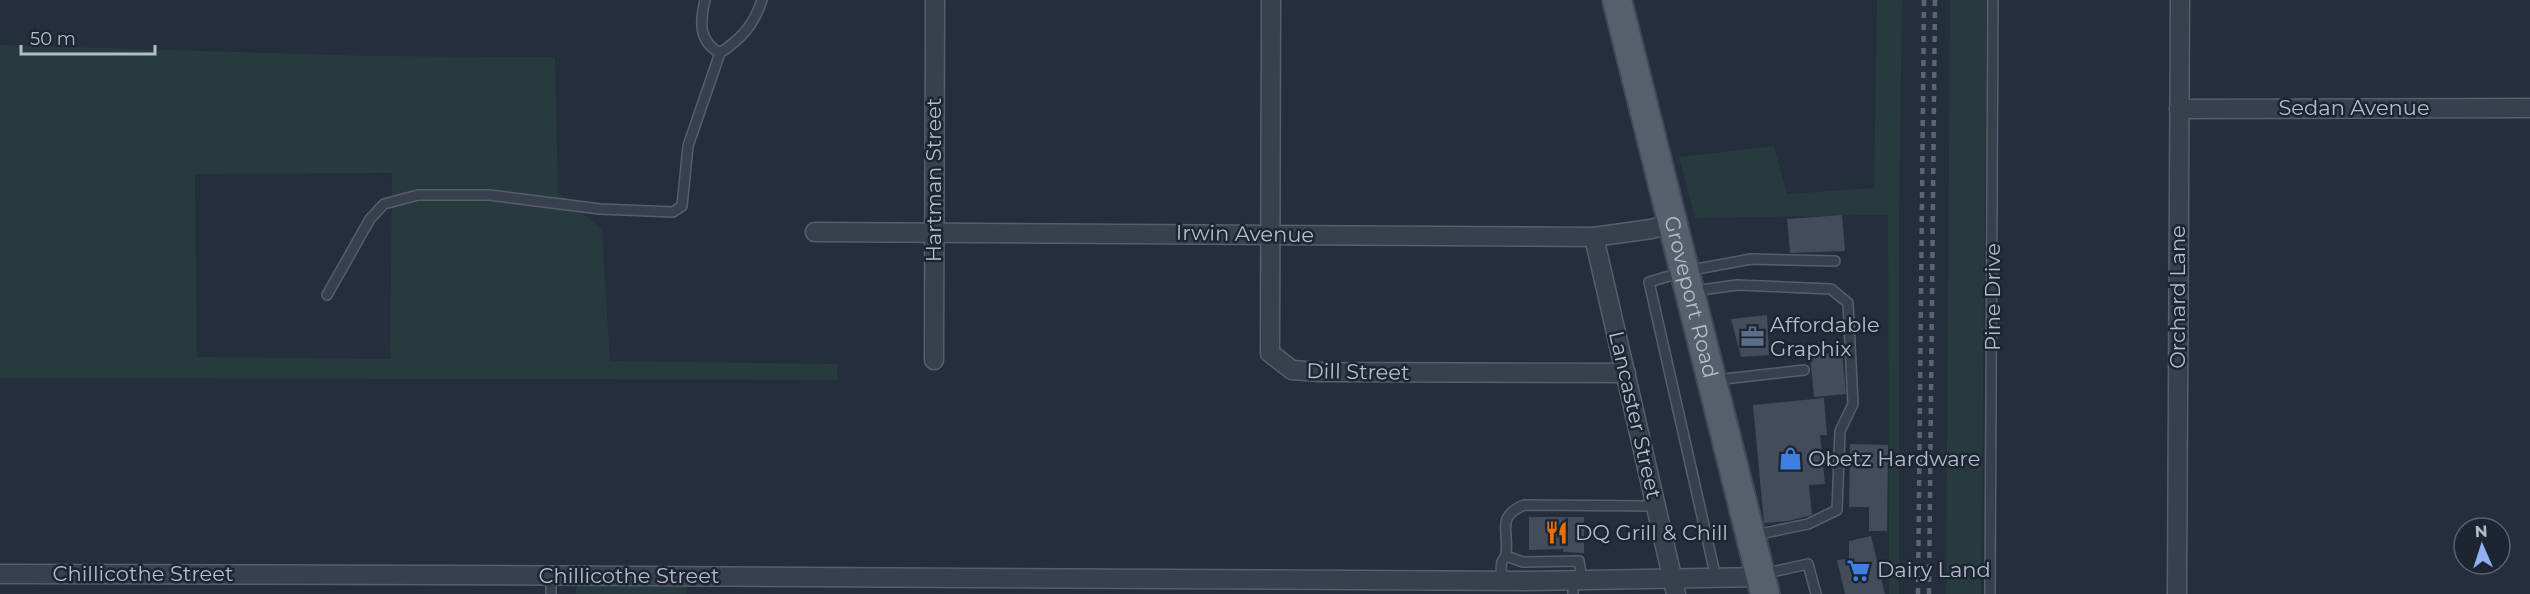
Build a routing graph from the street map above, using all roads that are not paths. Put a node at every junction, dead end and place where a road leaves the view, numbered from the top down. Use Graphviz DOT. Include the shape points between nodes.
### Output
graph roads {
  1 [pos="705,0"];
  2 [pos="762,0"];
  3 [pos="934,0"];
  4 [pos="1271,0"];
  5 [pos="1617,0"];
  6 [pos="1993,0"];
  7 [pos="2180,0"];
  8 [pos="720,53"];
  9 [pos="2530,108"];
  10 [pos="2179,109"];
  11 [pos="1674,223"];
  12 [pos="815,232"];
  13 [pos="934,232"];
  14 [pos="1271,235"];
  15 [pos="1594,237"];
  16 [pos="1834,261"];
  17 [pos="1688,281"];
  18 [pos="327,295"];
  19 [pos="934,360"];
  20 [pos="1804,370"];
  21 [pos="1626,373"];
  22 [pos="1713,380"];
  23 [pos="1656,506"];
  24 [pos="1751,535"];
  25 [pos="1506,556"];
  26 [pos="0,574"];
  27 [pos="551,575"];
  28 [pos="1716,578"];
  29 [pos="1502,581"];
  30 [pos="1762,582"];
  31 [pos="1576,585"];
  32 [pos="1674,586"];
  33 [pos="552,594"];
  34 [pos="1816,594"];
  35 [pos="1990,594"];
  36 [pos="2177,594"];
  1 -- 8 [label="lane" via="704,40"];
  2 -- 8 [label="lane" via="747,32"];
  3 -- 13 [label="street, Hartman Street"];
  4 -- 14 [label="street, Dill Street"];
  5 -- 11 [label="main road, Groveport Road"];
  6 -- 35 [label="lane, Pine Drive"];
  7 -- 10 [label="street, Orchard Lane"];
  8 -- 18 [label="lane" via="688,146 682,206 673,212 600,210 489,195 418,195 384,204 370,219"];
  9 -- 10 [label="street, Sedan Avenue"];
  10 -- 36 [label="street, Orchard Lane"];
  11 -- 15 [label="street, Irwin Avenue"];
  11 -- 17 [label="main road, Groveport Road"];
  12 -- 13 [label="street, Irwin Avenue"];
  13 -- 14 [label="street, Irwin Avenue"];
  13 -- 19 [label="street, Hartman Street"];
  14 -- 15 [label="street, Irwin Avenue"];
  14 -- 21 [label="street, Dill Street" via="1270,353 1292,370 1380,374"];
  15 -- 21 [label="street, Lancaster Street"];
  16 -- 17 [label="lane" via="1751,259"];
  17 -- 22 [label="main road, Groveport Road"];
  17 -- 24 [label="lane" via="1831,288 1848,303 1853,404 1840,431 1837,510 1808,525"];
  17 -- 28 [label="lane" via="1649,282"];
  20 -- 22 [label="lane"];
  21 -- 23 [label="street, Lancaster Street"];
  22 -- 24 [label="main road, Groveport Road"];
  23 -- 25 [label="lane" via="1524,505 1507,516"];
  23 -- 32 [label="street, Lancaster Street"];
  24 -- 30 [label="main road, Groveport Road"];
  25 -- 29 [label="lane" via="1502,562"];
  25 -- 31 [label="lane" via="1523,562 1579,561"];
  26 -- 27 [label="street, Chillicothe Street"];
  27 -- 29 [label="street, Chillicothe Street"];
  27 -- 33 [label="lane"];
  28 -- 30 [label="street, Chillicothe Street"];
  28 -- 32 [label="street, Chillicothe Street"];
  29 -- 31 [label="street, Chillicothe Street"];
  30 -- 34 [label="lane" via="1808,564"];
  31 -- 32 [label="street, Chillicothe Street"];
}
